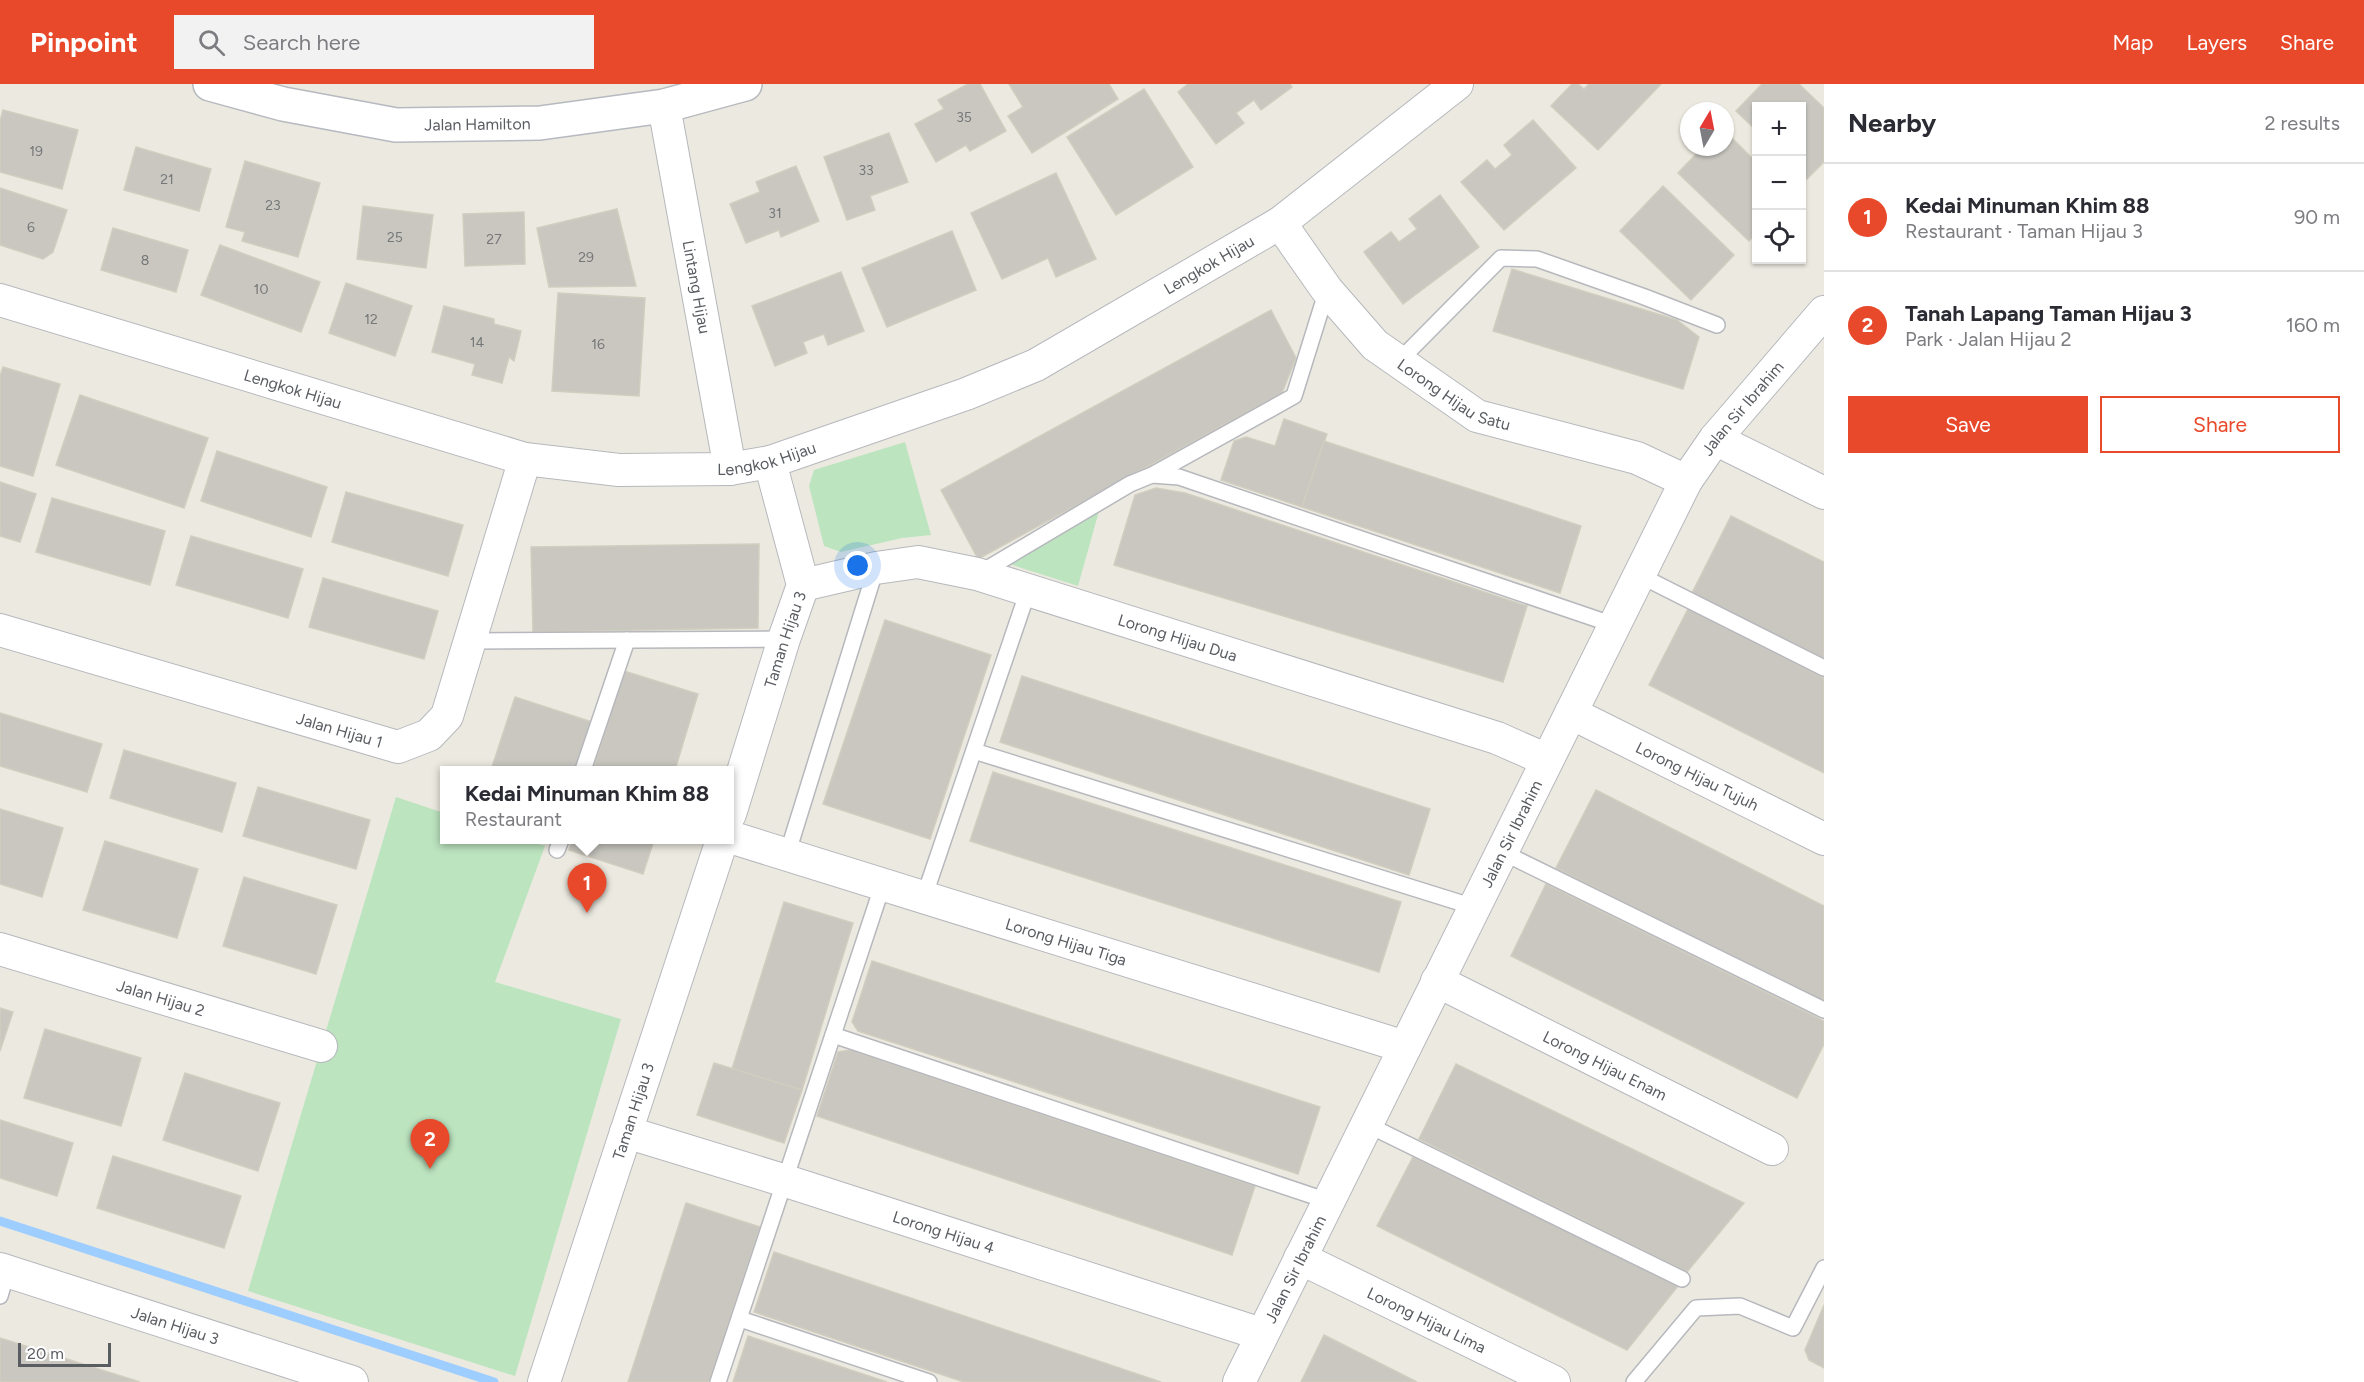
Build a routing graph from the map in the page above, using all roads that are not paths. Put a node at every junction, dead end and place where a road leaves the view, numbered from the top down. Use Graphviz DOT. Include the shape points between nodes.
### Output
graph roads {
  1 [pos="210,84"];
  2 [pos="745,84"];
  3 [pos="1457,84"];
  4 [pos="664,106"];
  5 [pos="1280,223"];
  6 [pos="1327,290"];
  7 [pos="0,300"];
  8 [pos="1824,312"];
  9 [pos="1717,326"];
  10 [pos="1398,362"];
  11 [pos="1715,439"];
  12 [pos="525,459"];
  13 [pos="770,462"];
  14 [pos="730,469"];
  15 [pos="1152,475"];
  16 [pos="1686,481"];
  17 [pos="1824,493"];
  18 [pos="876,568"];
  19 [pos="977,574"];
  20 [pos="1639,575"];
  21 [pos="803,585"];
  22 [pos="1028,591"];
  23 [pos="1614,626"];
  24 [pos="0,630"];
  25 [pos="784,639"];
  26 [pos="627,640"];
  27 [pos="469,641"];
  28 [pos="1824,668"];
  29 [pos="1571,713"];
  30 [pos="974,751"];
  31 [pos="1547,760"];
  32 [pos="586,766"];
  33 [pos="734,798"];
  34 [pos="734,839"];
  35 [pos="1824,839"];
  36 [pos="721,844"];
  37 [pos="1502,852"];
  38 [pos="787,855"];
  39 [pos="883,884"];
  40 [pos="924,897"];
  41 [pos="1474,907"];
  42 [pos="0,949"];
  43 [pos="1437,981"];
  44 [pos="1824,1010"];
  45 [pos="833,1035"];
  46 [pos="321,1046"];
  47 [pos="1405,1047"];
  48 [pos="1366,1124"];
  49 [pos="626,1132"];
  50 [pos="1772,1149"];
  51 [pos="786,1181"];
  52 [pos="1328,1201"];
  53 [pos="1300,1258"];
  54 [pos="1824,1268"];
  55 [pos="2,1279"];
  56 [pos="1682,1279"];
  57 [pos="740,1319"];
  58 [pos="1262,1334"];
  59 [pos="545,1379"];
  60 [pos="352,1382"];
  61 [pos="718,1382"];
  62 [pos="929,1382"];
  63 [pos="1239,1382"];
  64 [pos="1554,1382"];
  65 [pos="1634,1382"];
  1 -- 4 [label="main road, Jalan Hamilton" via="283,104 396,125 540,123"];
  2 -- 4 [label="main road, Jalan Hamilton"];
  3 -- 5 [label="street, Lengkok Hijau"];
  4 -- 14 [label="street, Lintang Hijau"];
  5 -- 6 [label="street, Lorong Hijau Satu"];
  5 -- 13 [label="street, Lengkok Hijau" via="1036,364 966,394"];
  6 -- 10 [label="street, Lorong Hijau Satu" via="1375,345"];
  6 -- 15 [label="lane" via="1294,396"];
  7 -- 12 [label="street, Lengkok Hijau"];
  8 -- 11 [label="street, Jalan Sir Ibrahim"];
  9 -- 10 [label="lane" via="1537,259 1501,258"];
  10 -- 16 [label="street, Lorong Hijau Satu" via="1477,416 1637,458"];
  11 -- 16 [label="street, Jalan Sir Ibrahim"];
  11 -- 17 [label="street"];
  12 -- 14 [label="street, Lengkok Hijau" via="619,470"];
  12 -- 27 [label="street, Jalan Hijau 1"];
  13 -- 14 [label="street, Lengkok Hijau"];
  13 -- 21 [label="street, Taman Hijau 3"];
  15 -- 19 [label="lane"];
  15 -- 23 [label="lane" via="1179,477"];
  16 -- 20 [label="street, Jalan Sir Ibrahim"];
  18 -- 19 [label="street, Lorong Hijau Dua" via="918,562"];
  18 -- 21 [label="street, Lorong Hijau Dua"];
  18 -- 38 [label="lane"];
  19 -- 22 [label="street, Lorong Hijau Dua"];
  20 -- 23 [label="street, Jalan Sir Ibrahim"];
  20 -- 28 [label="lane"];
  21 -- 25 [label="street, Taman Hijau 3"];
  22 -- 30 [label="lane"];
  22 -- 31 [label="street, Lorong Hijau Dua" via="1497,738"];
  23 -- 29 [label="street, Jalan Sir Ibrahim"];
  24 -- 27 [label="street, Jalan Hijau 1" via="398,747 429,735 447,716"];
  25 -- 26 [label="lane"];
  25 -- 33 [label="street, Taman Hijau 3"];
  26 -- 27 [label="lane"];
  26 -- 32 [label="lane"];
  29 -- 31 [label="street, Jalan Sir Ibrahim"];
  29 -- 35 [label="street, Lorong Hijau Tujuh"];
  30 -- 40 [label="lane"];
  30 -- 41 [label="lane"];
  31 -- 37 [label="street, Jalan Sir Ibrahim"];
  34 -- 38 [label="street, Lorong Hijau Tiga"];
  36 -- 49 [label="street, Taman Hijau 3"];
  37 -- 41 [label="street, Jalan Sir Ibrahim"];
  37 -- 44 [label="lane"];
  38 -- 39 [label="street, Lorong Hijau Tiga"];
  39 -- 40 [label="street, Lorong Hijau Tiga"];
  39 -- 45 [label="lane"];
  40 -- 47 [label="street, Lorong Hijau Tiga"];
  41 -- 43 [label="street, Jalan Sir Ibrahim"];
  42 -- 46 [label="street, Jalan Hijau 2"];
  43 -- 47 [label="street, Jalan Sir Ibrahim"];
  43 -- 50 [label="street, Lorong Hijau Enam"];
  45 -- 51 [label="lane"];
  45 -- 52 [label="lane"];
  47 -- 48 [label="street, Jalan Sir Ibrahim"];
  48 -- 52 [label="street, Jalan Sir Ibrahim"];
  48 -- 56 [label="lane"];
  49 -- 51 [label="street, Lorong Hijau 4"];
  49 -- 59 [label="street, Taman Hijau 3"];
  51 -- 57 [label="lane"];
  51 -- 58 [label="street, Lorong Hijau 4"];
  52 -- 53 [label="street, Jalan Sir Ibrahim"];
  53 -- 58 [label="street, Jalan Sir Ibrahim"];
  53 -- 64 [label="street, Lorong Hijau Lima"];
  54 -- 65 [label="lane" via="1793,1328 1740,1306 1696,1308"];
  55 -- 60 [label="street, Jalan Hijau 3"];
  57 -- 61 [label="lane"];
  57 -- 62 [label="lane"];
  58 -- 63 [label="street, Jalan Sir Ibrahim"];
}
